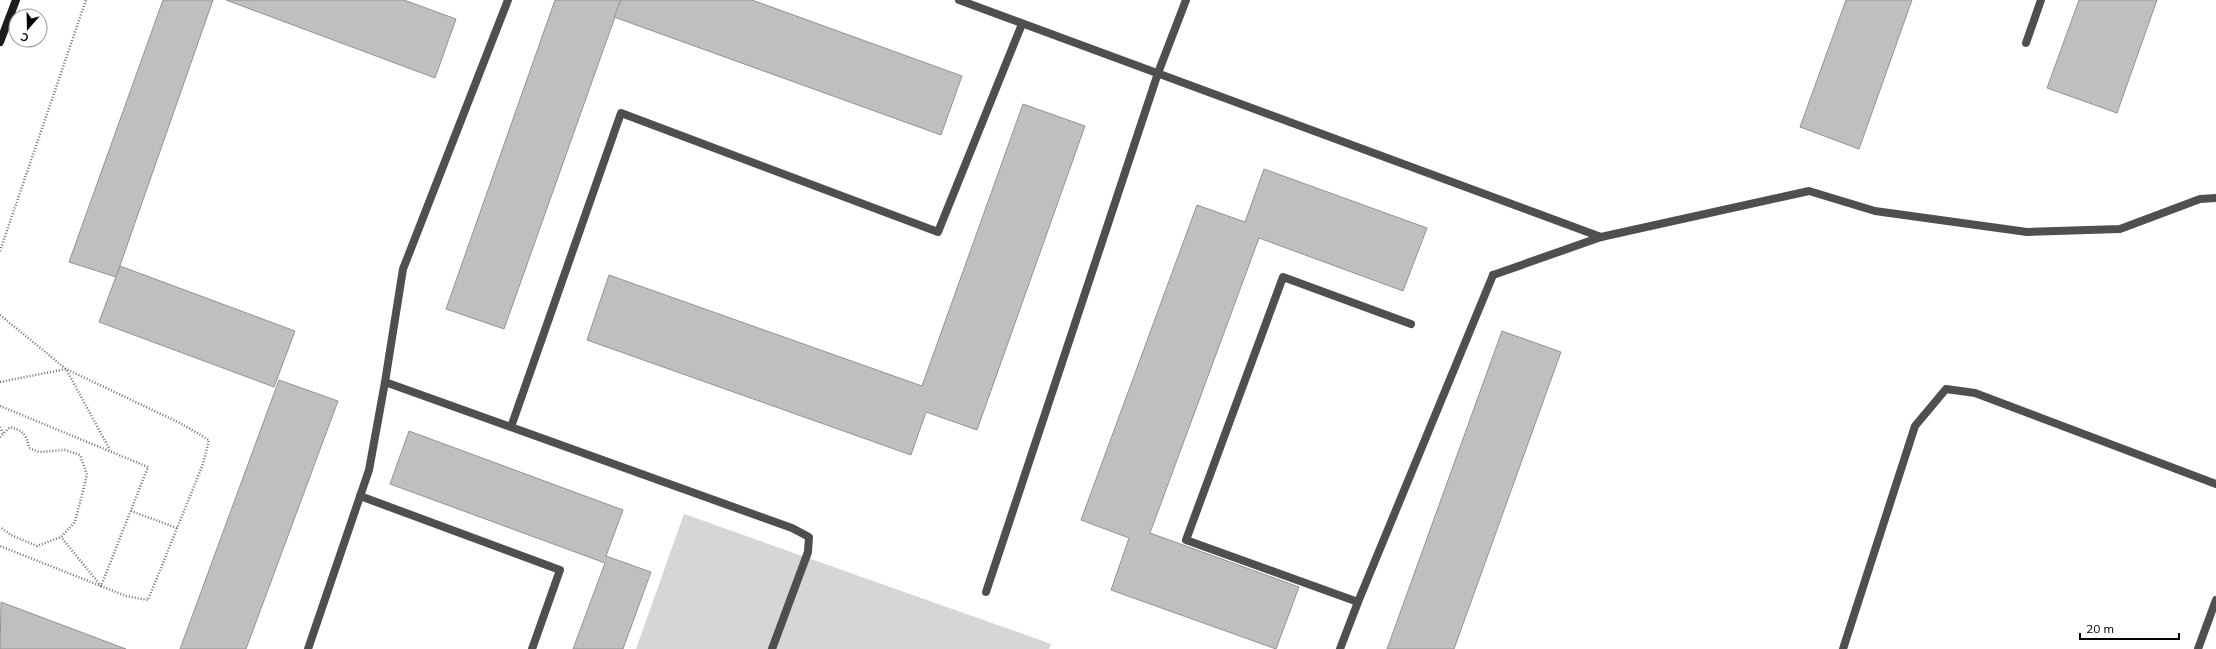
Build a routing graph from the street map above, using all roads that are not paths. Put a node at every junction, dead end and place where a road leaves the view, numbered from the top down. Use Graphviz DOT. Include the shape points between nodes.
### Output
graph roads {
  1 [pos="16,0"];
  2 [pos="508,0"];
  3 [pos="959,0"];
  4 [pos="1186,0"];
  5 [pos="2041,0"];
  6 [pos="1022,24"];
  7 [pos="0,42"];
  8 [pos="2026,43"];
  9 [pos="1158,73"];
  10 [pos="2216,198"];
  11 [pos="1601,237"];
  12 [pos="1411,324"];
  13 [pos="385,382"];
  14 [pos="511,427"];
  15 [pos="2216,484"];
  16 [pos="360,496"];
  17 [pos="986,592"];
  18 [pos="2216,600"];
  19 [pos="1358,602"];
  20 [pos="308,649"];
  21 [pos="532,649"];
  22 [pos="772,649"];
  23 [pos="1340,649"];
  24 [pos="1843,649"];
  25 [pos="2198,649"];
  1 -- 7 [label="main road"];
  2 -- 13 [label="street" via="402,269"];
  3 -- 6 [label="street"];
  4 -- 9 [label="street"];
  5 -- 8 [label="street"];
  6 -- 9 [label="street"];
  6 -- 14 [label="street" via="938,232 621,113"];
  9 -- 11 [label="street"];
  9 -- 17 [label="street"];
  10 -- 11 [label="street" via="2200,199 2120,229 2027,232 1875,211 1809,191"];
  11 -- 19 [label="street" via="1494,275"];
  12 -- 19 [label="street" via="1283,277 1186,540"];
  13 -- 14 [label="street"];
  13 -- 16 [label="street" via="369,470"];
  14 -- 22 [label="street" via="792,528 809,537 808,552"];
  15 -- 24 [label="street" via="1975,393 1946,389 1915,426"];
  16 -- 20 [label="street"];
  16 -- 21 [label="street" via="560,570"];
  18 -- 25 [label="street"];
  19 -- 23 [label="street"];
}
